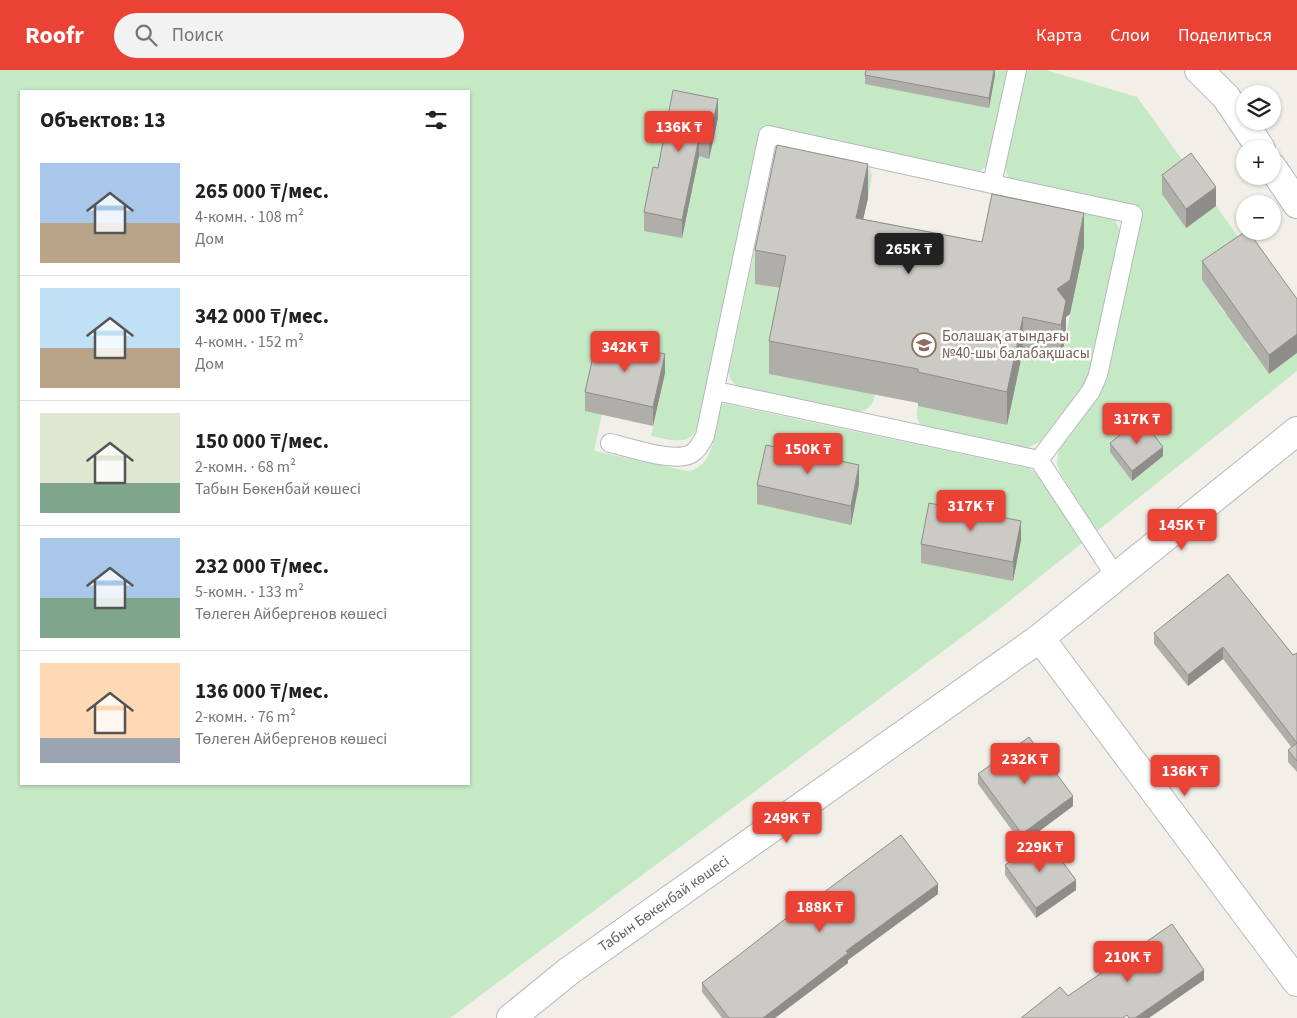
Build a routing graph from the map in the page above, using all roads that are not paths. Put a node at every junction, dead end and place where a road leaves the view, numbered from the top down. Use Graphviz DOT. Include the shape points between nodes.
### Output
graph roads {
  1 [pos="1017,70"];
  2 [pos="1199,70"];
  3 [pos="1254,140"];
  4 [pos="1281,180"];
  5 [pos="992,184"];
  6 [pos="1297,204"];
  7 [pos="716,391"];
  8 [pos="1297,431"];
  9 [pos="610,443"];
  10 [pos="1039,460"];
  11 [pos="1116,577"];
  12 [pos="1040,638"];
  13 [pos="1297,982"];
  14 [pos="510,1018"];
  1 -- 5 [label="lane"];
  2 -- 3 [label="street" via="1226,97"];
  4 -- 6 [label="street"];
  5 -- 7 [label="lane" via="768,135"];
  5 -- 10 [label="lane" via="1133,214 1098,375 1091,392"];
  7 -- 9 [label="lane" via="705,436 698,449 690,455 662,455"];
  7 -- 10 [label="lane"];
  8 -- 11 [label="street, Табын Бөкенбай көшесі"];
  10 -- 11 [label="lane"];
  11 -- 12 [label="street, Табын Бөкенбай көшесі"];
  12 -- 13 [label="street"];
  12 -- 14 [label="street, Табын Бөкенбай көшесі" via="569,971"];
}
